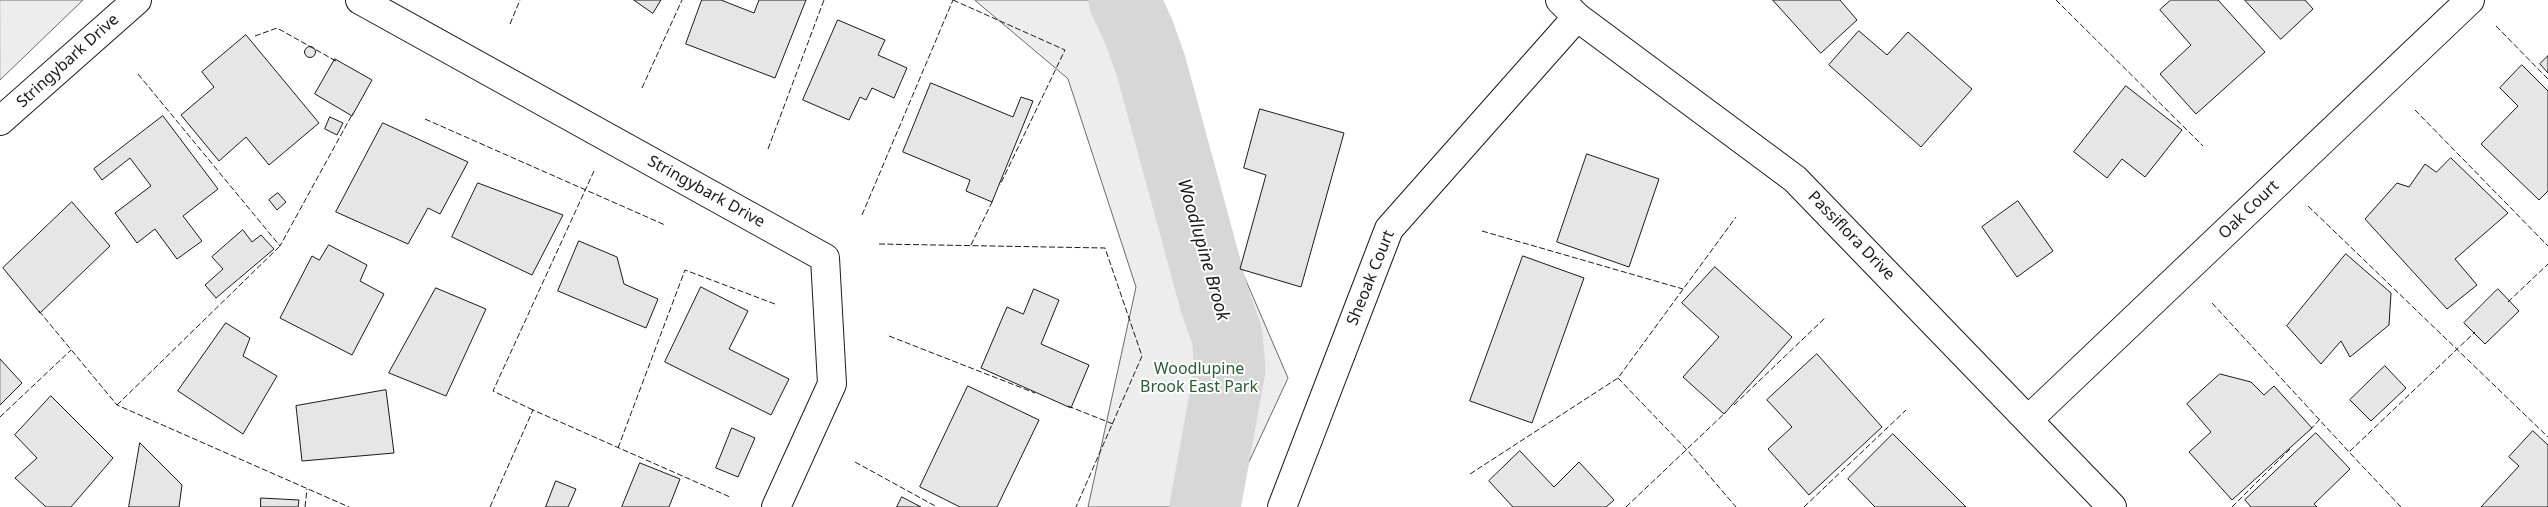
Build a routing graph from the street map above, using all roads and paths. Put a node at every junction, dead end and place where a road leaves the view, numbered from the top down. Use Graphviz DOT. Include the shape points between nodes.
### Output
graph roads {
  1 [pos="137,0"];
  2 [pos="360,0"];
  3 [pos="2470,0"];
  4 [pos="1568,9"];
  5 [pos="0,121"];
  6 [pos="2029,419"];
  7 [pos="776,507"];
  8 [pos="1282,507"];
  9 [pos="2112,507"];
  1 -- 5 [label="street, Stringybark Drive"];
  2 -- 7 [label="street, Stringybark Drive" via="824,258 832,384"];
  3 -- 6 [label="street, Oak Court"];
  4 -- 6 [label="street, Passiflora Drive" via="1795,179"];
  4 -- 8 [label="street, Sheoak Court" via="1389,229"];
  6 -- 9 [label="street, Passiflora Drive"];
}
